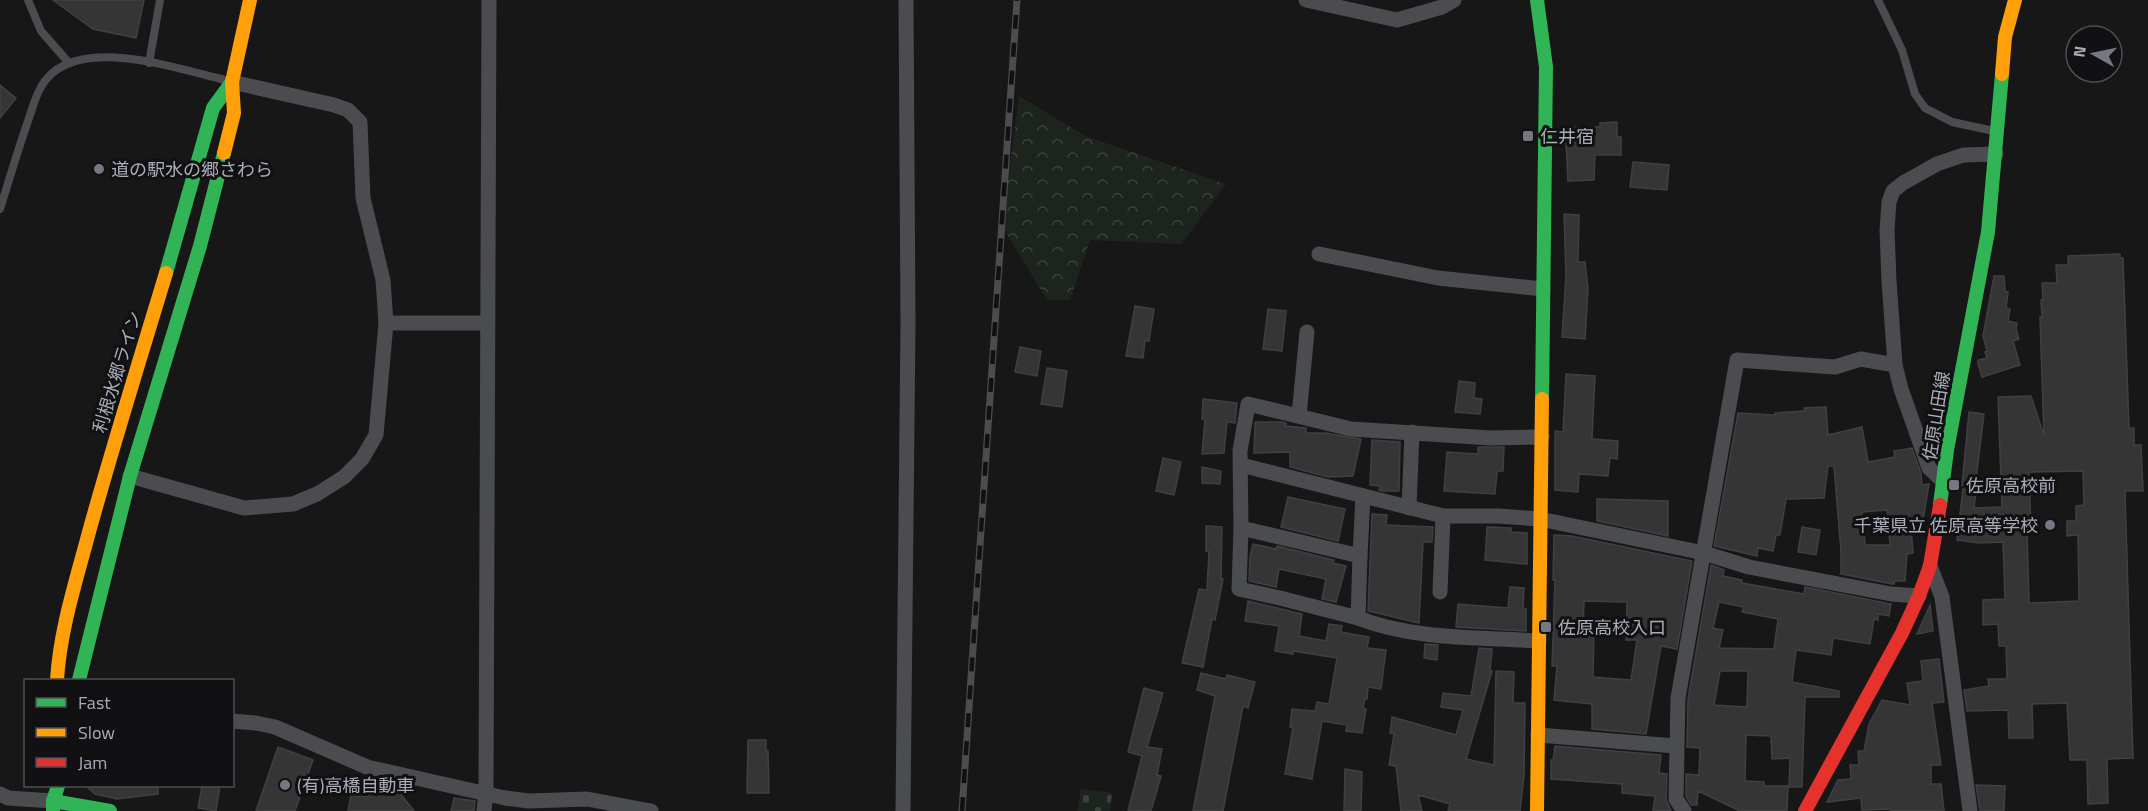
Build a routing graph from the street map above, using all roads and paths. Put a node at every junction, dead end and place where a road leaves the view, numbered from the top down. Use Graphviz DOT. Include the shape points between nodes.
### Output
graph roads {
  1 [pos="28,0"];
  2 [pos="160,0"];
  3 [pos="250,0"];
  4 [pos="489,0"];
  5 [pos="906,0"];
  6 [pos="1306,0"];
  7 [pos="1454,0"];
  8 [pos="1538,0"];
  9 [pos="1878,0"];
  10 [pos="2015,0"];
  11 [pos="69,63"];
  12 [pos="149,63"];
  13 [pos="232,82"];
  14 [pos="1998,132"];
  15 [pos="1996,154"];
  16 [pos="0,209"];
  17 [pos="1319,254"];
  18 [pos="1543,289"];
  19 [pos="386,323"];
  20 [pos="487,323"];
  21 [pos="1307,332"];
  22 [pos="1895,365"];
  23 [pos="1299,416"];
  24 [pos="1412,432"];
  25 [pos="1542,437"];
  26 [pos="1241,465"];
  27 [pos="130,476"];
  28 [pos="1944,482"];
  29 [pos="1363,496"];
  30 [pos="1409,508"];
  31 [pos="1443,516"];
  32 [pos="1540,519"];
  33 [pos="1241,528"];
  34 [pos="1704,553"];
  35 [pos="1360,556"];
  36 [pos="1930,566"];
  37 [pos="1440,592"];
  38 [pos="1919,596"];
  39 [pos="1358,618"];
  40 [pos="1539,641"];
  41 [pos="57,679"];
  42 [pos="79,679"];
  43 [pos="234,721"];
  44 [pos="1538,735"];
  45 [pos="1676,746"];
  46 [pos="58,787"];
  47 [pos="0,794"];
  48 [pos="486,794"];
  49 [pos="53,806"];
  50 [pos="110,811"];
  51 [pos="483,811"];
  52 [pos="651,811"];
  53 [pos="903,811"];
  54 [pos="1537,811"];
  55 [pos="1684,811"];
  56 [pos="1805,811"];
  57 [pos="1970,811"];
  1 -- 11 [label="lane" via="41,31"];
  2 -- 12 [label="lane"];
  3 -- 13 [label="main road, 利根水郷ライン"];
  4 -- 20 [label="street"];
  5 -- 53 [label="street" via="908,324"];
  6 -- 7 [label="street" via="1397,20"];
  8 -- 18 [label="main road" via="1545,67"];
  9 -- 14 [label="lane" via="1902,50 1915,94 1925,108 1952,122"];
  10 -- 14 [label="main road, 佐原山田線" via="2005,37"];
  11 -- 12 [label="lane" via="104,57"];
  11 -- 16 [label="lane" via="40,87"];
  12 -- 13 [label="lane"];
  13 -- 19 [label="street" via="334,105 348,110 360,122 363,198 383,280"];
  13 -- 27 [label="main road, 利根水郷ライン" via="234,113 217,182"];
  13 -- 41 [label="main road, 利根水郷ライン" via="213,108 107,468 70,603"];
  14 -- 15 [label="main road, 佐原山田線"];
  15 -- 22 [label="street" via="1947,159 1893,191 1888,202 1887,230"];
  15 -- 28 [label="main road, 佐原山田線" via="1988,232"];
  17 -- 18 [label="street" via="1438,278"];
  18 -- 25 [label="main road"];
  19 -- 20 [label="street"];
  19 -- 27 [label="street" via="376,435 362,459 344,477 317,494 293,504 244,508"];
  20 -- 48 [label="street"];
  21 -- 23 [label="street"];
  22 -- 28 [label="street" via="1929,468"];
  22 -- 34 [label="street" via="1861,359 1835,366 1737,360"];
  23 -- 24 [label="street" via="1350,429"];
  23 -- 26 [label="street" via="1248,404"];
  24 -- 25 [label="street"];
  24 -- 30 [label="street"];
  25 -- 32 [label="main road"];
  26 -- 29 [label="street"];
  26 -- 33 [label="street"];
  27 -- 42 [label="main road, 利根水郷ライン"];
  28 -- 36 [label="main road, 佐原山田線"];
  29 -- 30 [label="street"];
  29 -- 35 [label="street"];
  30 -- 31 [label="street"];
  31 -- 32 [label="street"];
  31 -- 37 [label="street"];
  32 -- 34 [label="street"];
  32 -- 40 [label="main road"];
  33 -- 35 [label="street"];
  33 -- 39 [label="street" via="1239,589"];
  34 -- 38 [label="street" via="1749,567"];
  34 -- 45 [label="street" via="1680,679"];
  35 -- 39 [label="street"];
  36 -- 38 [label="main road, 佐原山田線"];
  36 -- 57 [label="street" via="1942,597"];
  38 -- 56 [label="main road, 佐原山田線"];
  39 -- 40 [label="street" via="1382,628"];
  40 -- 44 [label="main road"];
  43 -- 48 [label="street" via="275,727 368,767"];
  44 -- 45 [label="street"];
  44 -- 54 [label="main road"];
  45 -- 55 [label="street" via="1676,799"];
  46 -- 49 [label="main road"];
  47 -- 49 [label="street"];
  48 -- 51 [label="street"];
  48 -- 52 [label="street" via="523,801 587,799"];
  49 -- 50 [label="main road"];
}
